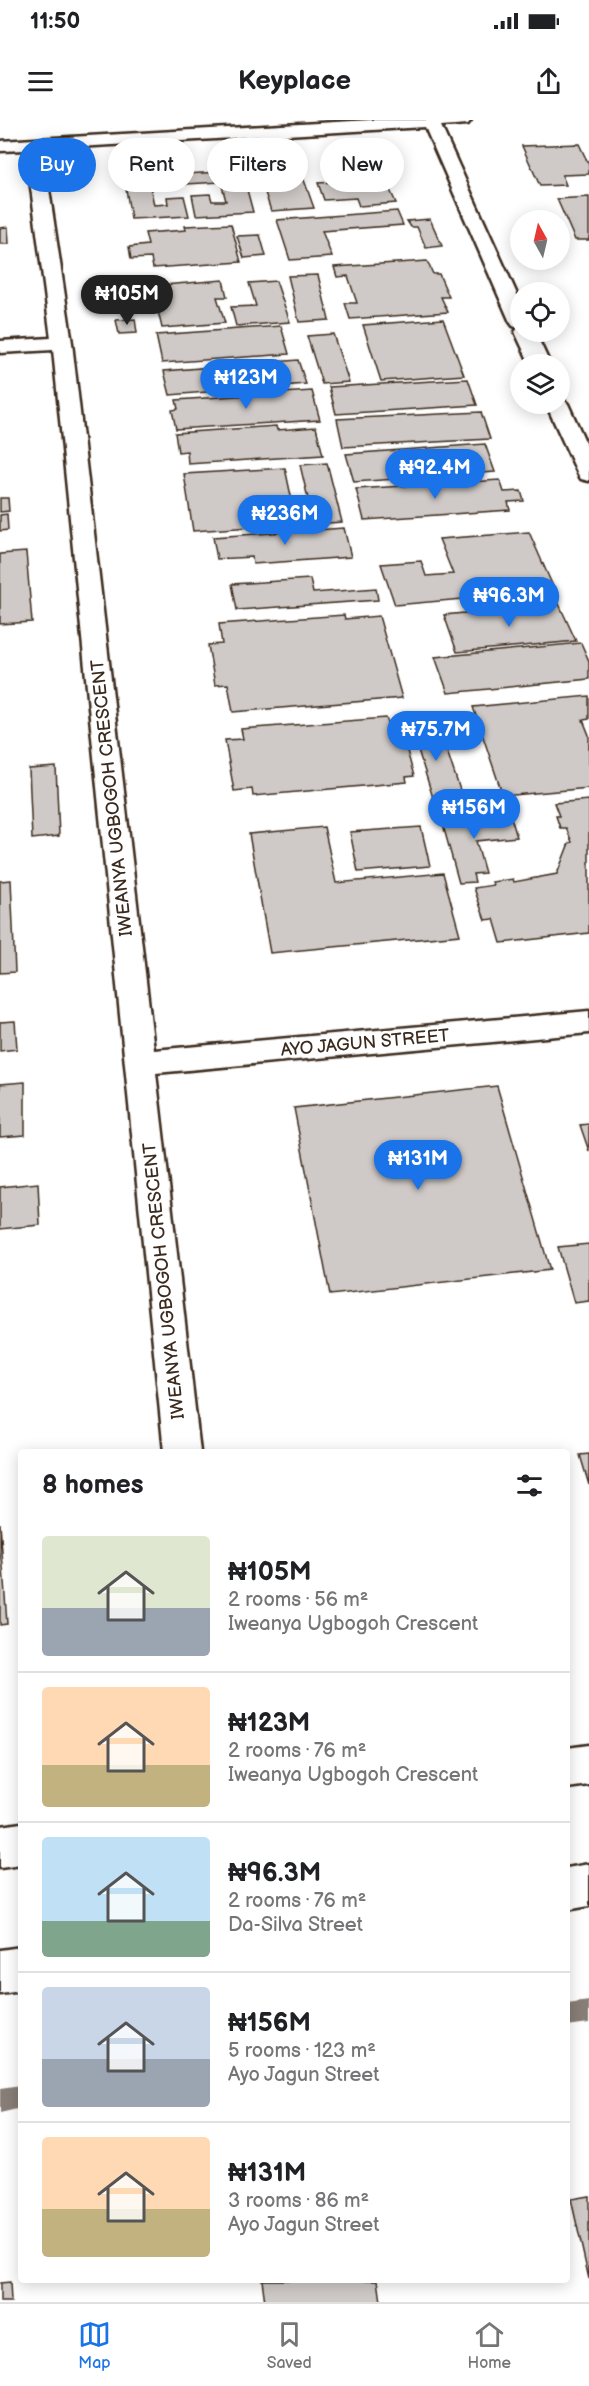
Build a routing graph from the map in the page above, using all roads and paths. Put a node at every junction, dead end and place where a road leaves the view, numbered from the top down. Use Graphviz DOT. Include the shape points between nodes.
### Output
graph roads {
  1 [pos="462,120"];
  2 [pos="431,122"];
  3 [pos="96,141"];
  4 [pos="18,145"];
  5 [pos="0,146"];
  6 [pos="41,192"];
  7 [pos="510,300"];
  8 [pos="62,343"];
  9 [pos="0,347"];
  10 [pos="562,414"];
  11 [pos="589,474"];
  12 [pos="589,1022"];
  13 [pos="141,1063"];
  14 [pos="182,1449"];
  15 [pos="589,1765"];
  16 [pos="570,1768"];
  17 [pos="18,1844"];
  18 [pos="0,1847"];
  19 [pos="589,1885"];
  20 [pos="570,1888"];
  21 [pos="18,1969"];
  22 [pos="0,1972"];
  1 -- 2 [label="street"];
  2 -- 3 [label="street"];
  2 -- 7 [label="street"];
  4 -- 5 [label="street"];
  6 -- 8 [label="street, IWEANYA UGBOGOH CRESCENT"];
  8 -- 9 [label="street"];
  8 -- 13 [label="street, IWEANYA UGBOGOH CRESCENT"];
  10 -- 11 [label="street"];
  12 -- 13 [label="street, AYO JAGUN STREET"];
  13 -- 14 [label="street, IWEANYA UGBOGOH CRESCENT"];
  15 -- 16 [label="street"];
  17 -- 18 [label="street"];
  19 -- 20 [label="street"];
  21 -- 22 [label="street"];
}
